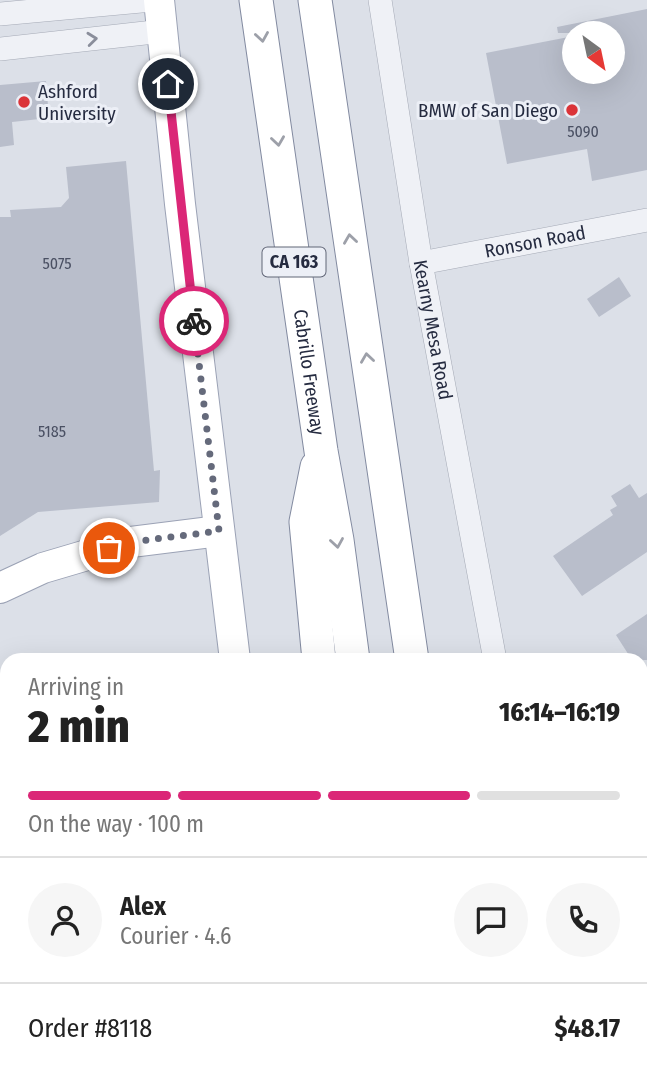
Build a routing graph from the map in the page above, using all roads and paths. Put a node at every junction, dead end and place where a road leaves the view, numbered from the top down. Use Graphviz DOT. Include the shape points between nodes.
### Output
graph roads {
  1 [pos="152,0"];
  2 [pos="159,0"];
  3 [pos="256,0"];
  4 [pos="315,0"];
  5 [pos="380,0"];
  6 [pos="0,14"];
  7 [pos="163,31"];
  8 [pos="0,49"];
  9 [pos="647,220"];
  10 [pos="421,263"];
  11 [pos="374,409"];
  12 [pos="321,451"];
  13 [pos="219,531"];
  14 [pos="0,588"];
  15 [pos="234,653"];
  16 [pos="318,653"];
  17 [pos="352,653"];
  18 [pos="411,653"];
  19 [pos="430,653"];
  20 [pos="494,653"];
  1 -- 6 [label="street"];
  2 -- 7 [label="main road"];
  3 -- 12 [label="highway, Cabrillo Freeway / CA 163, one-way"];
  11 -- 4 [label="highway, CA 163, one-way"];
  5 -- 10 [label="street, Kearny Mesa Road"];
  8 -- 7 [label="street, one-way"];
  7 -- 13 [label="main road"];
  9 -- 10 [label="street, Ronson Road"];
  10 -- 20 [label="street, Kearny Mesa Road"];
  11 -- 18 [label="highway, CA 163"];
  11 -- 19 [label="highway"];
  12 -- 16 [label="highway" via="306,522"];
  12 -- 17 [label="highway, Cabrillo Freeway / CA 163, one-way"];
  13 -- 14 [label="main road" via="131,542 43,568"];
  13 -- 15 [label="main road"];
}
